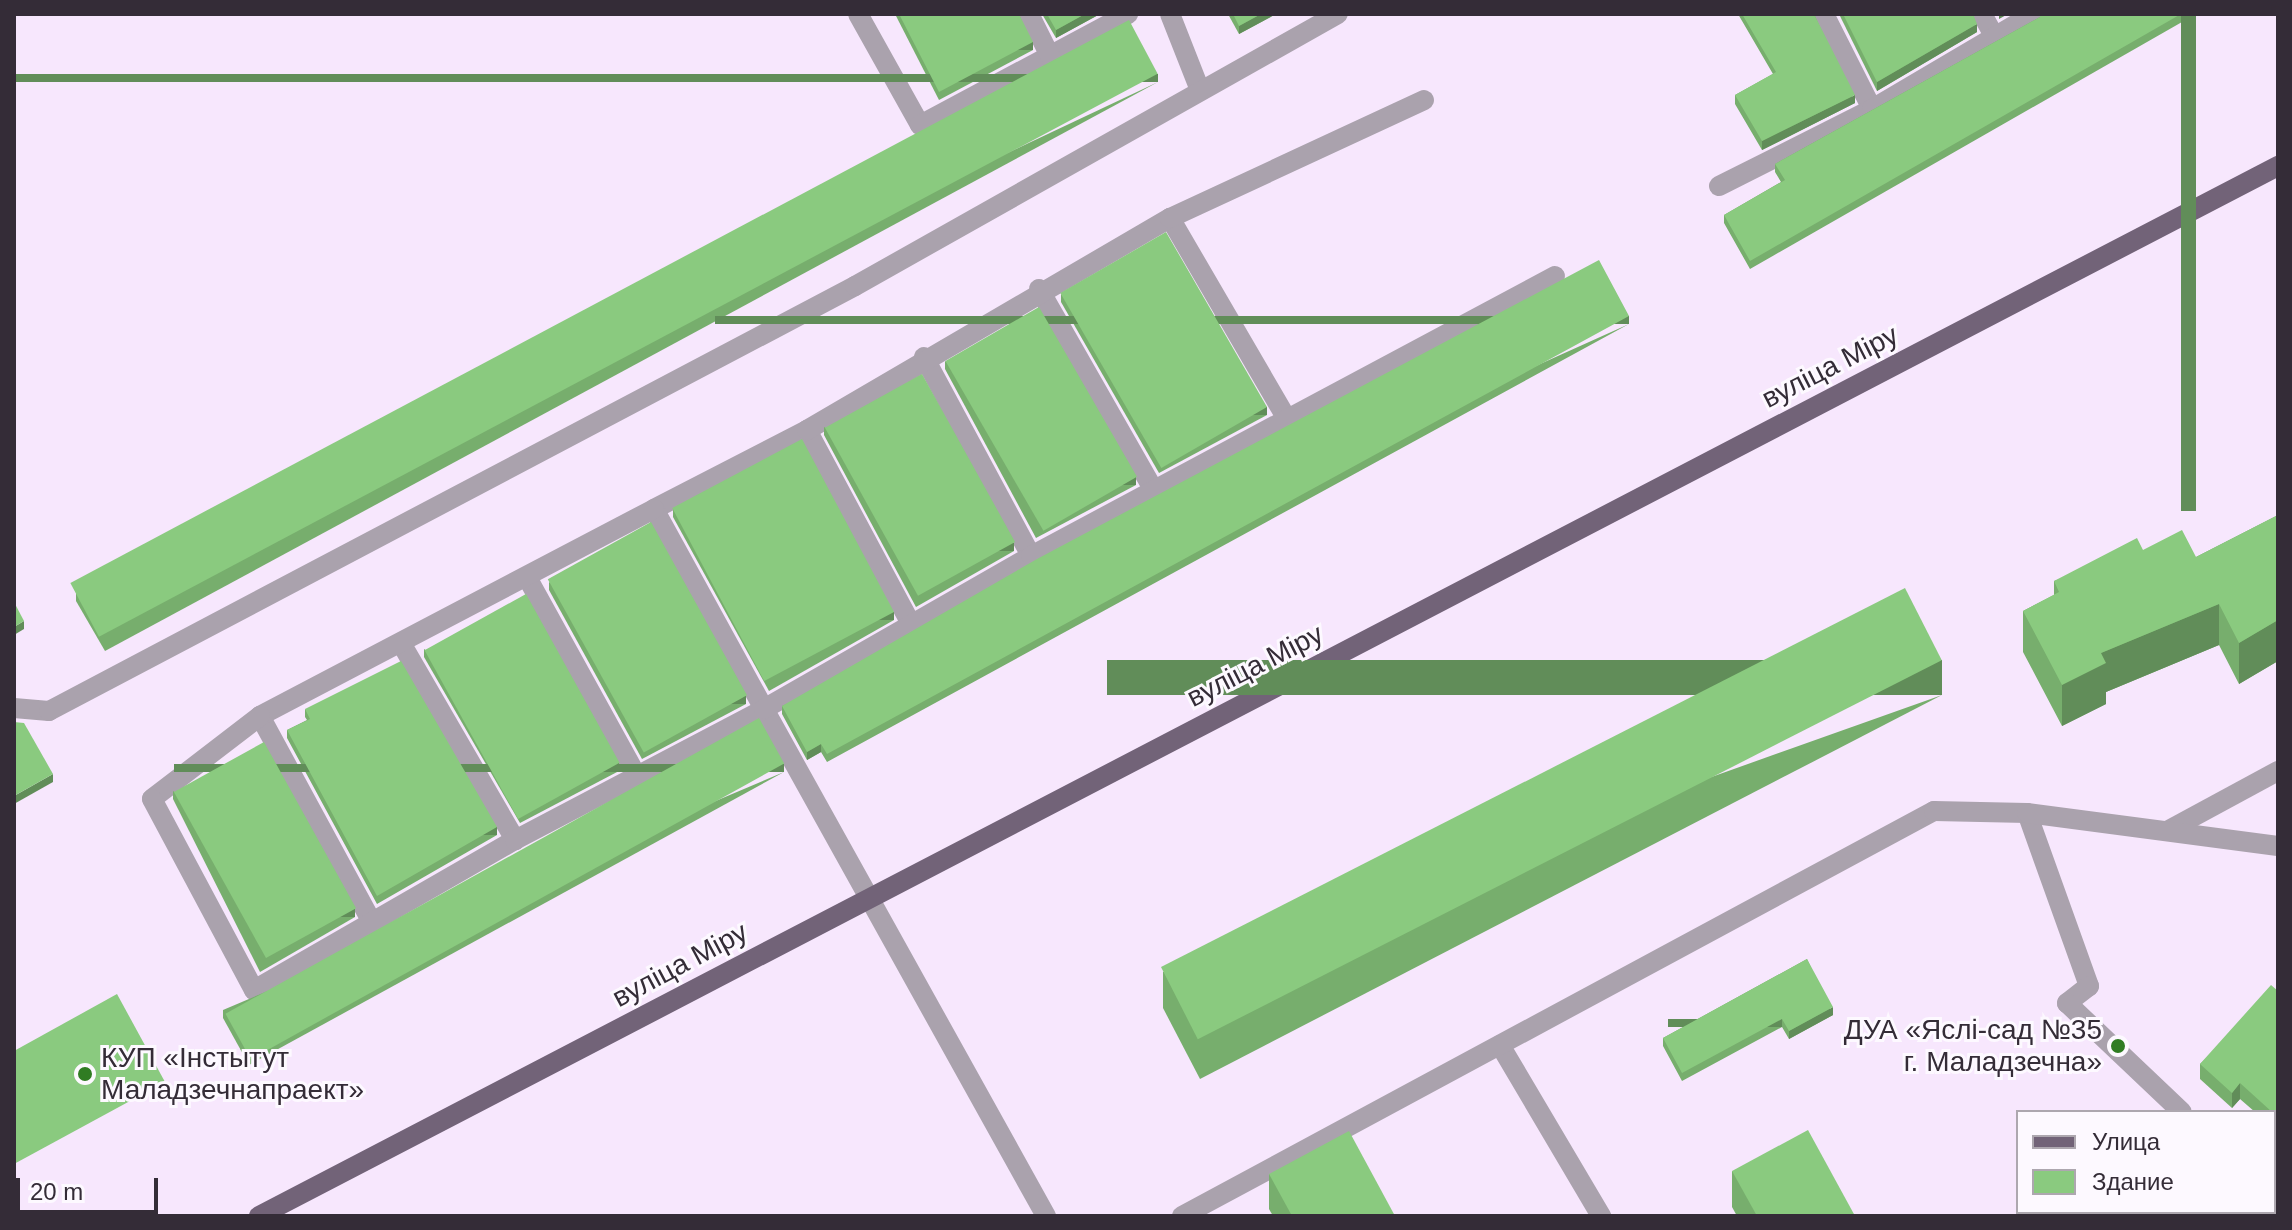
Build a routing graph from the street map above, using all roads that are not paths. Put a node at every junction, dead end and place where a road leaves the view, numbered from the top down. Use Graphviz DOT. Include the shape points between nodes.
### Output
graph roads {
  1 [pos="858,14"];
  2 [pos="1029,14"];
  3 [pos="1128,14"];
  4 [pos="1170,14"];
  5 [pos="1338,14"];
  6 [pos="1824,14"];
  7 [pos="1982,14"];
  8 [pos="2033,14"];
  9 [pos="1994,36"];
  10 [pos="1050,56"];
  11 [pos="1200,90"];
  12 [pos="1424,100"];
  13 [pos="1872,109"];
  14 [pos="2278,166"];
  15 [pos="1719,186"];
  16 [pos="1170,218"];
  17 [pos="1555,276"];
  18 [pos="1039,289"];
  19 [pos="924,357"];
  20 [pos="1286,417"];
  21 [pos="807,430"];
  22 [pos="1153,489"];
  23 [pos="654,509"];
  24 [pos="1031,556"];
  25 [pos="528,579"];
  26 [pos="911,624"];
  27 [pos="401,643"];
  28 [pos="14,708"];
  29 [pos="764,709"];
  30 [pos="260,716"];
  31 [pos="2278,771"];
  32 [pos="635,773"];
  33 [pos="2027,813"];
  34 [pos="2167,831"];
  35 [pos="515,840"];
  36 [pos="2278,846"];
  37 [pos="871,897"];
  38 [pos="373,924"];
  39 [pos="1500,1045"];
  40 [pos="2180,1110"];
  41 [pos="259,1216"];
  42 [pos="1046,1216"];
  43 [pos="1182,1216"];
  44 [pos="1601,1216"];
  1 -- 10 [label="lane" via="920,125"];
  2 -- 10 [label="lane"];
  3 -- 10 [label="lane"];
  4 -- 11 [label="lane"];
  5 -- 11 [label="lane"];
  6 -- 13 [label="lane"];
  7 -- 9 [label="lane"];
  8 -- 9 [label="lane"];
  9 -- 13 [label="lane"];
  11 -- 28 [label="lane" via="855,286 49,711"];
  12 -- 16 [label="lane"];
  13 -- 15 [label="lane"];
  14 -- 37 [label="main road, вуліца Міру"];
  16 -- 18 [label="lane"];
  16 -- 20 [label="lane"];
  17 -- 20 [label="lane"];
  18 -- 19 [label="lane"];
  18 -- 22 [label="lane"];
  19 -- 21 [label="lane"];
  19 -- 24 [label="lane"];
  20 -- 22 [label="lane"];
  21 -- 23 [label="lane"];
  21 -- 26 [label="lane"];
  22 -- 24 [label="lane"];
  23 -- 25 [label="lane"];
  23 -- 29 [label="lane"];
  24 -- 26 [label="lane"];
  25 -- 27 [label="lane"];
  25 -- 32 [label="lane"];
  26 -- 29 [label="lane"];
  27 -- 30 [label="lane"];
  27 -- 35 [label="lane"];
  29 -- 32 [label="lane"];
  29 -- 37 [label="lane"];
  30 -- 38 [label="lane"];
  30 -- 38 [label="lane" via="152,799 254,990"];
  31 -- 34 [label="lane"];
  32 -- 35 [label="lane"];
  33 -- 34 [label="lane"];
  33 -- 39 [label="lane" via="1934,811"];
  33 -- 40 [label="lane" via="2089,986 2067,1003"];
  34 -- 36 [label="lane"];
  35 -- 38 [label="lane"];
  37 -- 41 [label="main road, вуліца Міру"];
  37 -- 42 [label="lane"];
  39 -- 43 [label="lane"];
  39 -- 44 [label="lane"];
}
